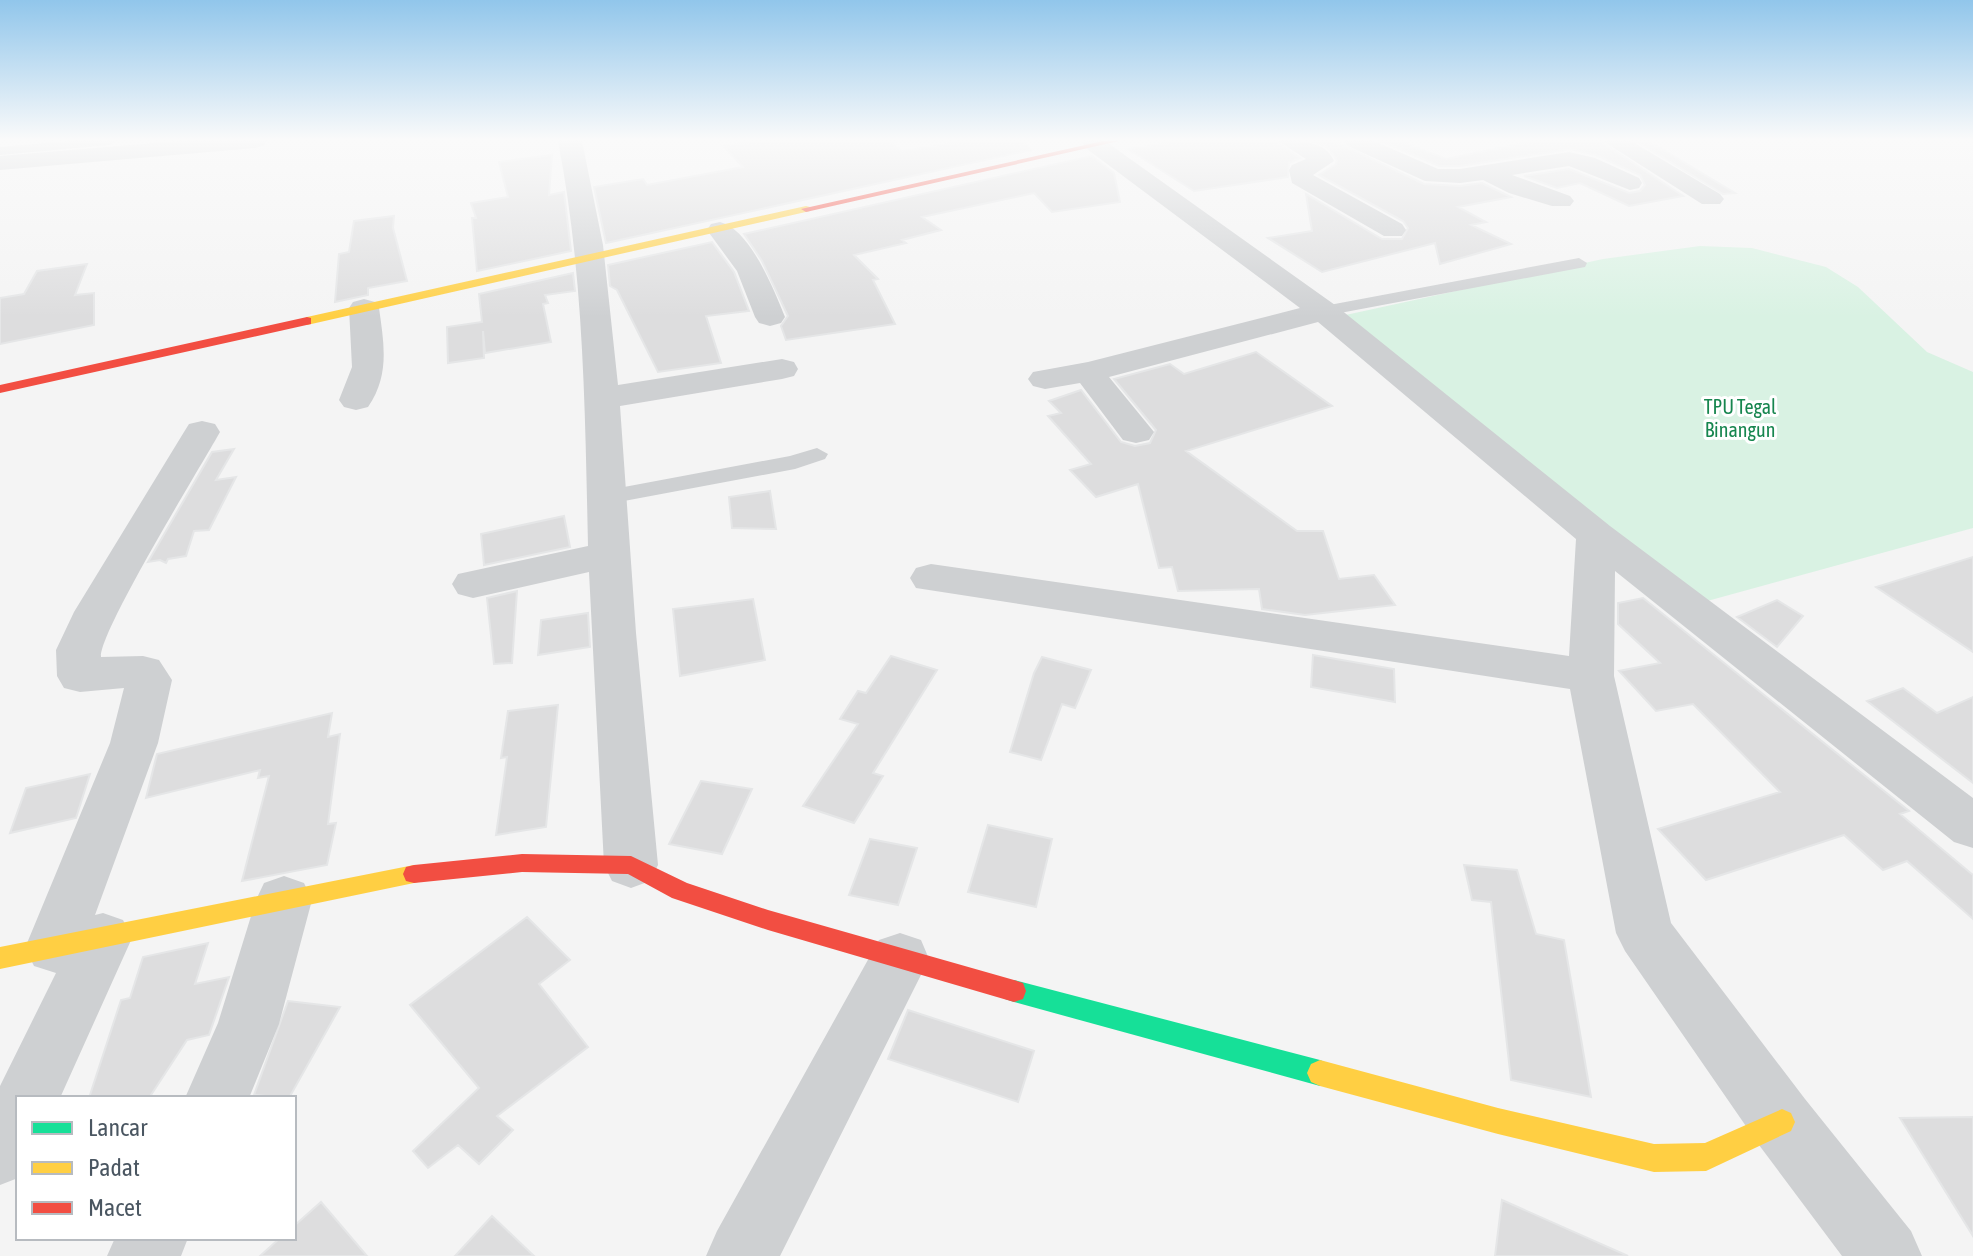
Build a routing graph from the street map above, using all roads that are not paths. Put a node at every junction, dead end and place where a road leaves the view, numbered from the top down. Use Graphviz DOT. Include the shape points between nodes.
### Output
graph roads {
  1 [pos="582,200"];
  2 [pos="853,200"];
  3 [pos="1179,200"];
  4 [pos="1339,200"];
  5 [pos="1556,200"];
  6 [pos="1561,201"];
  7 [pos="720,230"];
  8 [pos="1393,230"];
  9 [pos="593,258"];
  10 [pos="1579,263"];
  11 [pos="364,308"];
  12 [pos="1324,311"];
  13 [pos="770,317"];
  14 [pos="782,369"];
  15 [pos="1089,372"];
  16 [pos="1045,379"];
  17 [pos="0,389"];
  18 [pos="604,398"];
  19 [pos="356,400"];
  20 [pos="202,432"];
  21 [pos="1136,432"];
  22 [pos="817,454"];
  23 [pos="608,497"];
  24 [pos="1596,535"];
  25 [pos="609,555"];
  26 [pos="931,578"];
  27 [pos="473,584"];
  28 [pos="1591,676"];
  29 [pos="1973,827"];
  30 [pos="631,865"];
  31 [pos="284,900"];
  32 [pos="79,943"];
  33 [pos="0,958"];
  34 [pos="900,959"];
  35 [pos="28,1096"];
  36 [pos="218,1096"];
  37 [pos="16,1120"];
  38 [pos="1782,1122"];
  39 [pos="0,1152"];
  40 [pos="742,1256"];
  41 [pos="1886,1256"];
  1 -- 9 [label="street"];
  2 -- 7 [label="street"];
  3 -- 12 [label="street"];
  4 -- 8 [label="street"];
  5 -- 6 [label="street"];
  7 -- 9 [label="street"];
  7 -- 13 [label="street" via="751,270"];
  9 -- 11 [label="street"];
  9 -- 18 [label="street"];
  10 -- 12 [label="lane"];
  11 -- 17 [label="street"];
  11 -- 19 [label="street" via="366,386"];
  12 -- 15 [label="street"];
  12 -- 24 [label="street"];
  14 -- 18 [label="street"];
  15 -- 16 [label="street"];
  15 -- 21 [label="street"];
  18 -- 23 [label="street"];
  20 -- 32 [label="street" via="78,650 80,676 143,672 149,680"];
  22 -- 23 [label="lane"];
  23 -- 25 [label="street"];
  24 -- 28 [label="street"];
  24 -- 29 [label="street"];
  25 -- 27 [label="street"];
  25 -- 30 [label="street"];
  26 -- 28 [label="street"];
  28 -- 38 [label="street" via="1645,933"];
  30 -- 31 [label="street" via="522,863 407,875"];
  30 -- 34 [label="street" via="680,891"];
  31 -- 32 [label="street"];
  31 -- 36 [label="street" via="248,1024"];
  32 -- 33 [label="street"];
  32 -- 35 [label="street"];
  34 -- 38 [label="street" via="1498,1121 1654,1158 1706,1157"];
  34 -- 40 [label="street"];
  37 -- 39 [label="street"];
  38 -- 41 [label="street"];
}
